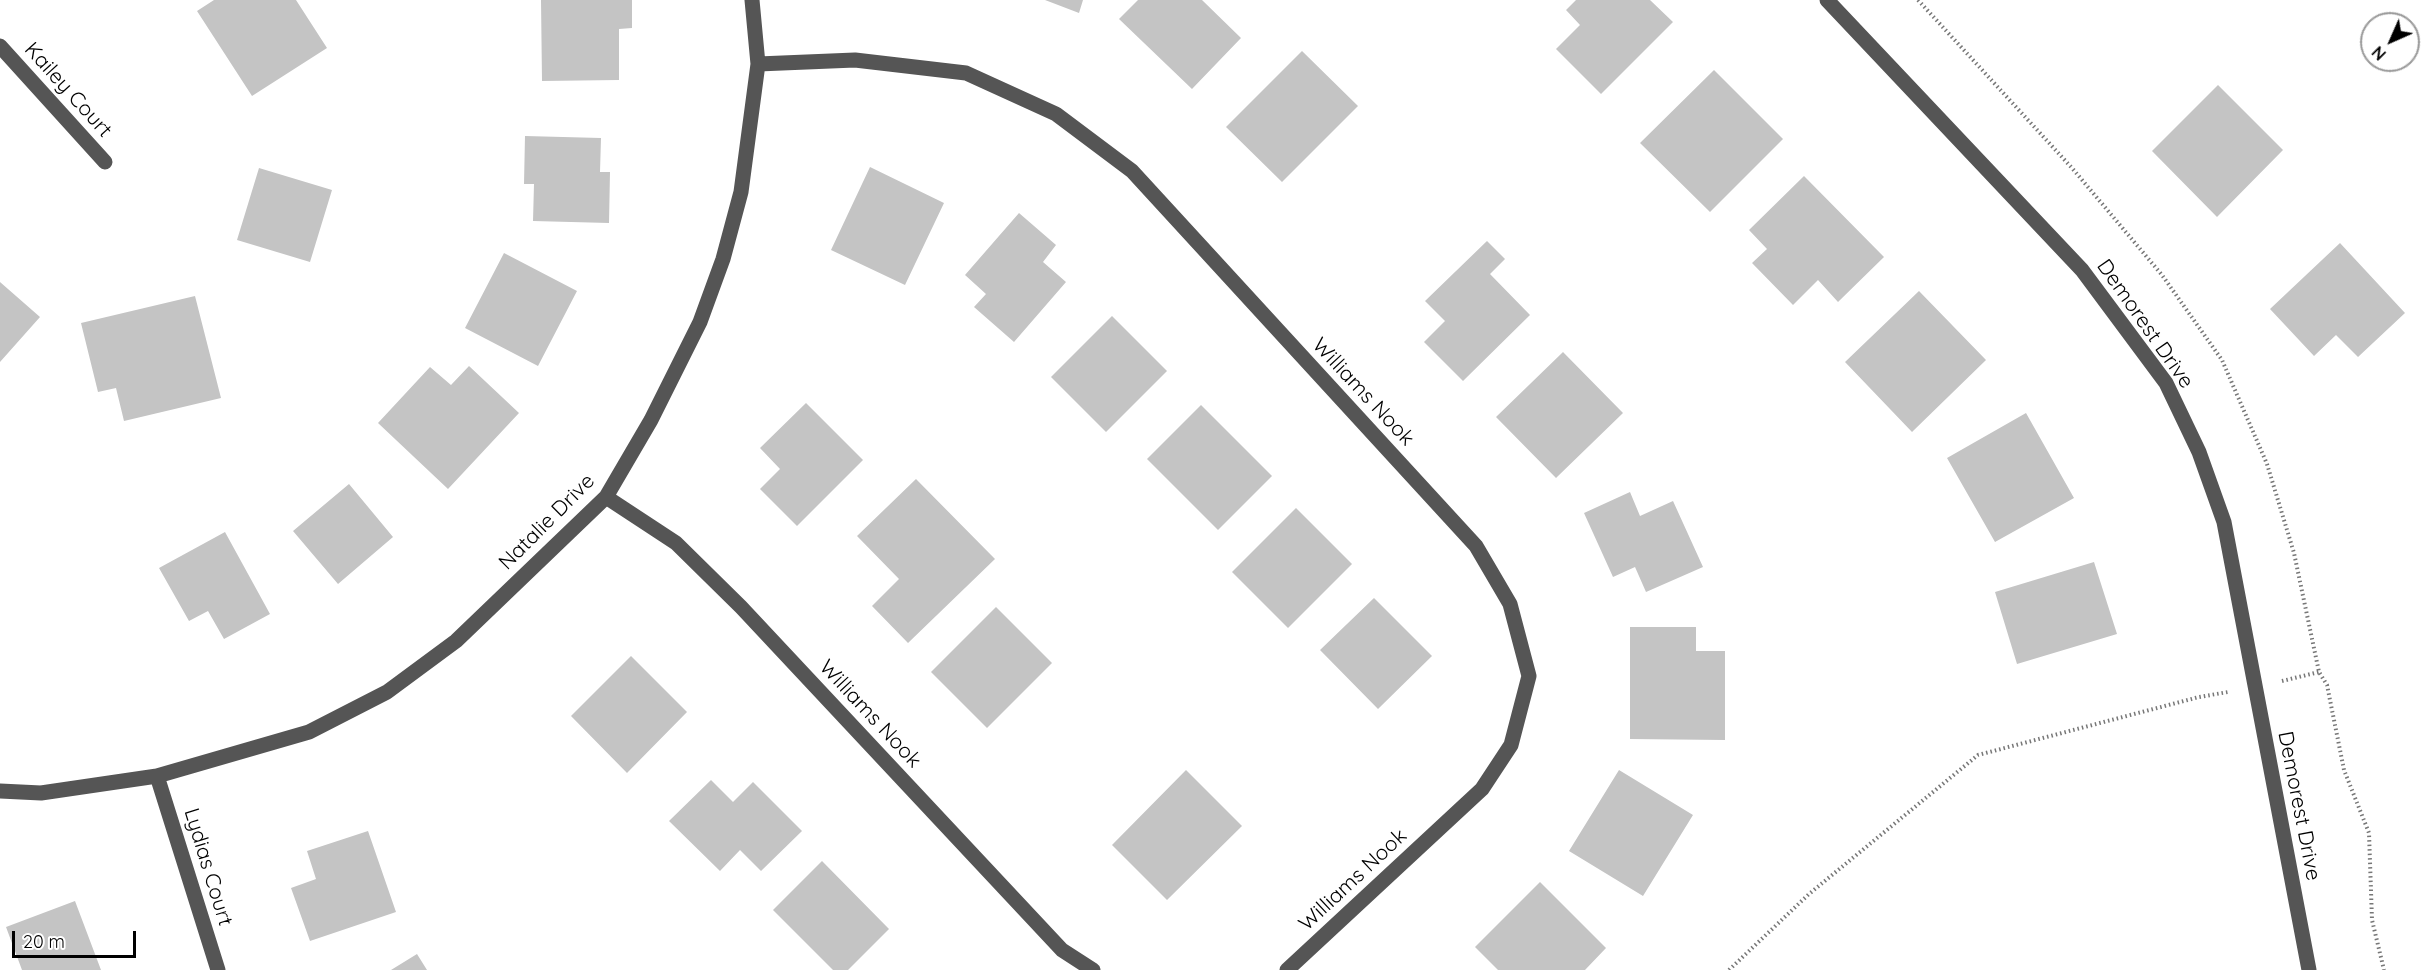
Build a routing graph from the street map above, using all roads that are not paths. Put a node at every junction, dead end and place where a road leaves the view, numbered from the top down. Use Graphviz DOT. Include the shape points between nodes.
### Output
graph roads {
  1 [pos="752,0"];
  2 [pos="1827,0"];
  3 [pos="0,46"];
  4 [pos="758,64"];
  5 [pos="105,162"];
  6 [pos="606,498"];
  7 [pos="157,776"];
  8 [pos="0,791"];
  9 [pos="218,970"];
  10 [pos="1093,970"];
  11 [pos="1287,970"];
  12 [pos="2309,970"];
  1 -- 4 [label="street, Natalie Drive"];
  2 -- 12 [label="street, Demorest Drive" via="2082,270 2166,383 2199,452 2224,522"];
  3 -- 5 [label="street, Kailey Court"];
  4 -- 6 [label="street, Natalie Drive" via="741,192 723,259 695,332"];
  4 -- 11 [label="street, Williams Nook" via="855,60 966,73 1056,114 1132,171 1476,546 1509,604 1529,676 1511,745 1482,789"];
  6 -- 7 [label="street, Natalie Drive" via="456,642 387,692 309,732"];
  6 -- 10 [label="street, Williams Nook" via="676,543 750,616 1062,950"];
  7 -- 8 [label="street, Natalie Drive" via="41,793"];
  7 -- 9 [label="street, Lydias Court"];
}
